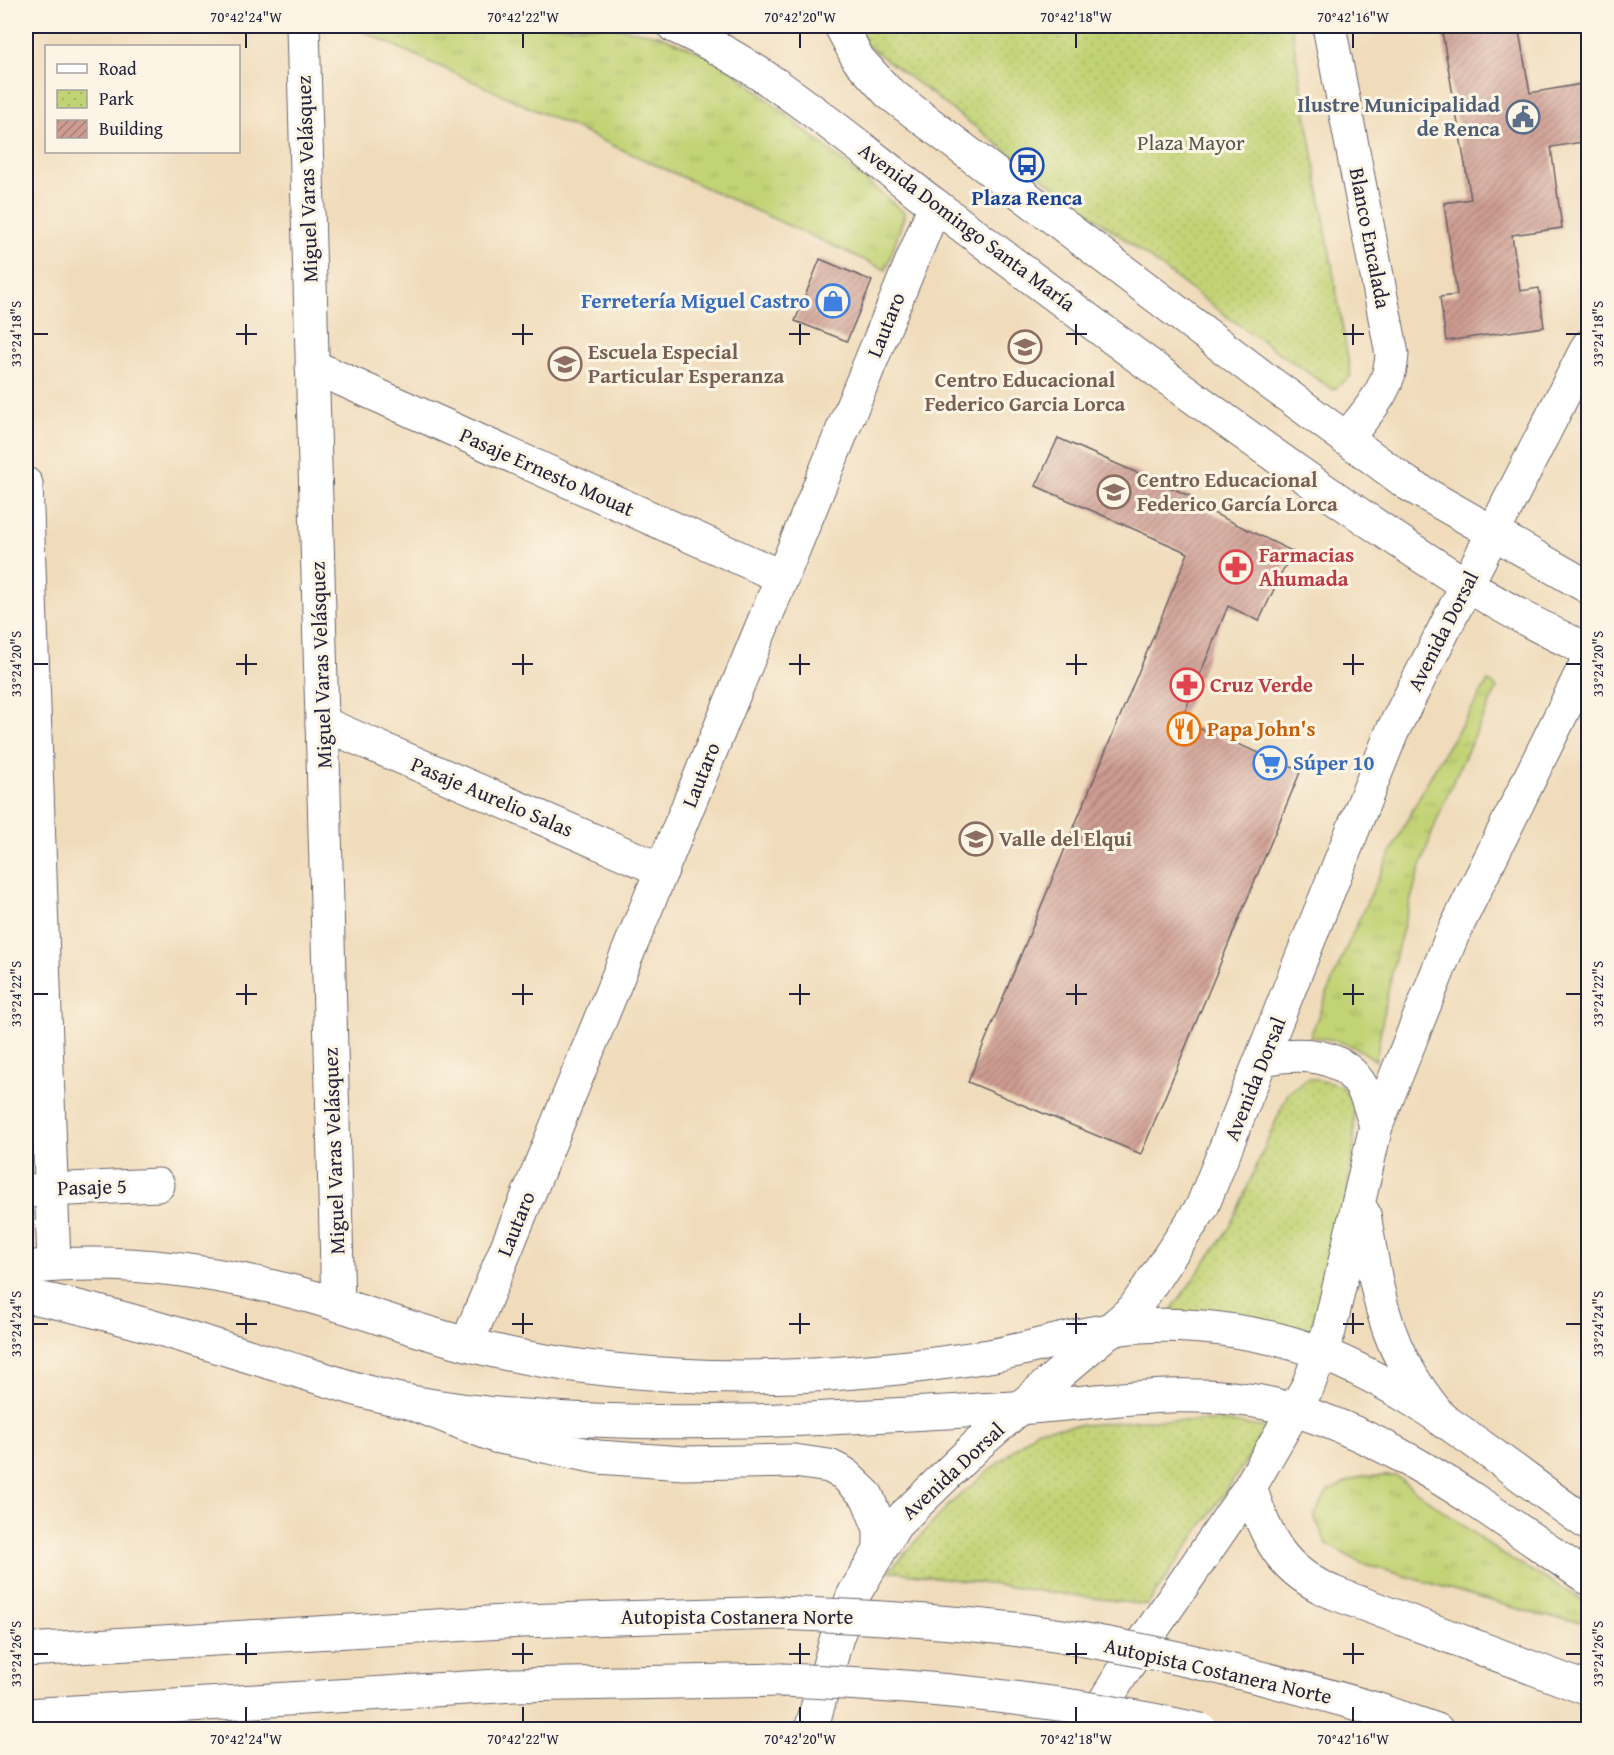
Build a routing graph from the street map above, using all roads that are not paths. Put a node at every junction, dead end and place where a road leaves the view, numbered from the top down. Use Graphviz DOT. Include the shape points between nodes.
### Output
graph roads {
  1 [pos="303,26"];
  2 [pos="674,26"];
  3 [pos="841,26"];
  4 [pos="1329,26"];
  5 [pos="935,205"];
  6 [pos="1588,346"];
  7 [pos="312,366"];
  8 [pos="1346,439"];
  9 [pos="26,484"];
  10 [pos="1493,534"];
  11 [pos="27,549"];
  12 [pos="782,577"];
  13 [pos="1466,585"];
  14 [pos="1588,587"];
  15 [pos="1588,650"];
  16 [pos="1588,660"];
  17 [pos="322,723"];
  18 [pos="662,870"];
  19 [pos="1262,1059"];
  20 [pos="1376,1126"];
  21 [pos="158,1185"];
  22 [pos="38,1189"];
  23 [pos="1361,1195"];
  24 [pos="40,1266"];
  25 [pos="26,1296"];
  26 [pos="338,1305"];
  27 [pos="1109,1329"];
  28 [pos="467,1344"];
  29 [pos="1321,1353"];
  30 [pos="409,1402"];
  31 [pos="1023,1407"];
  32 [pos="1295,1411"];
  33 [pos="1444,1422"];
  34 [pos="1250,1487"];
  35 [pos="1588,1524"];
  36 [pos="880,1547"];
  37 [pos="1588,1578"];
  38 [pos="26,1650"];
  39 [pos="1588,1689"];
  40 [pos="26,1715"];
  41 [pos="811,1730"];
  42 [pos="1087,1730"];
  43 [pos="1201,1730"];
  44 [pos="1437,1730"];
  1 -- 7 [label="main road, Miguel Varas Velásquez"];
  2 -- 5 [label="main road, Avenida Domingo Santa María" via="759,72"];
  3 -- 8 [label="main road" via="872,77 910,110"];
  4 -- 8 [label="main road, Blanco Encalada" via="1392,354 1392,369 1383,392"];
  5 -- 12 [label="main road, Lautaro"];
  5 -- 13 [label="main road, Avenida Domingo Santa María" via="1194,398"];
  6 -- 10 [label="main road, Avenida Dorsal"];
  7 -- 12 [label="main road, Pasaje Ernesto Mouat"];
  7 -- 17 [label="main road, Miguel Varas Velásquez"];
  8 -- 10 [label="main road" via="1408,484"];
  9 -- 11 [label="main road"];
  10 -- 13 [label="main road, Avenida Dorsal"];
  10 -- 14 [label="main road"];
  11 -- 22 [label="main road"];
  12 -- 18 [label="main road, Lautaro"];
  13 -- 15 [label="main road, Avenida Domingo Santa María" via="1544,630"];
  13 -- 19 [label="main road, Avenida Dorsal" via="1371,780"];
  16 -- 20 [label="main road" via="1452,936"];
  17 -- 18 [label="main road, Pasaje Aurelio Salas"];
  17 -- 26 [label="main road, Miguel Varas Velásquez"];
  18 -- 28 [label="main road, Lautaro"];
  19 -- 20 [label="main road" via="1298,1054 1318,1056 1346,1068 1364,1091"];
  19 -- 27 [label="main road, Avenida Dorsal" via="1202,1207 1134,1309"];
  20 -- 23 [label="main road"];
  21 -- 22 [label="main road, Pasaje 5"];
  22 -- 24 [label="main road"];
  23 -- 29 [label="main road"];
  23 -- 33 [label="main road" via="1375,1281 1387,1324 1411,1376"];
  24 -- 26 [label="main road" via="108,1265 204,1274"];
  25 -- 30 [label="main road" via="106,1314"];
  26 -- 28 [label="main road"];
  27 -- 28 [label="main road" via="987,1356 873,1369 738,1377 550,1363"];
  27 -- 29 [label="main road" via="1225,1329"];
  27 -- 31 [label="main road, Avenida Dorsal"];
  29 -- 32 [label="main road"];
  29 -- 33 [label="main road" via="1393,1388"];
  30 -- 31 [label="main road" via="522,1416 640,1421 816,1419"];
  30 -- 36 [label="main road" via="495,1436 598,1457 683,1462 794,1461 829,1466 850,1478 867,1496 880,1529"];
  31 -- 32 [label="main road" via="1183,1397 1256,1401"];
  31 -- 36 [label="main road, Avenida Dorsal" via="910,1508"];
  32 -- 34 [label="main road"];
  32 -- 37 [label="main road" via="1419,1465"];
  33 -- 35 [label="main road"];
  34 -- 39 [label="main road" via="1278,1551 1309,1581"];
  34 -- 42 [label="main road"];
  36 -- 41 [label="main road, Avenida Dorsal" via="841,1627"];
  38 -- 44 [label="main road, Autopista Costanera Norte, bridge" via="659,1615 836,1615 1013,1629 1140,1650 1316,1692"];
  40 -- 43 [label="main road, bridge" via="462,1687 782,1680 962,1691 1046,1701"];
}
